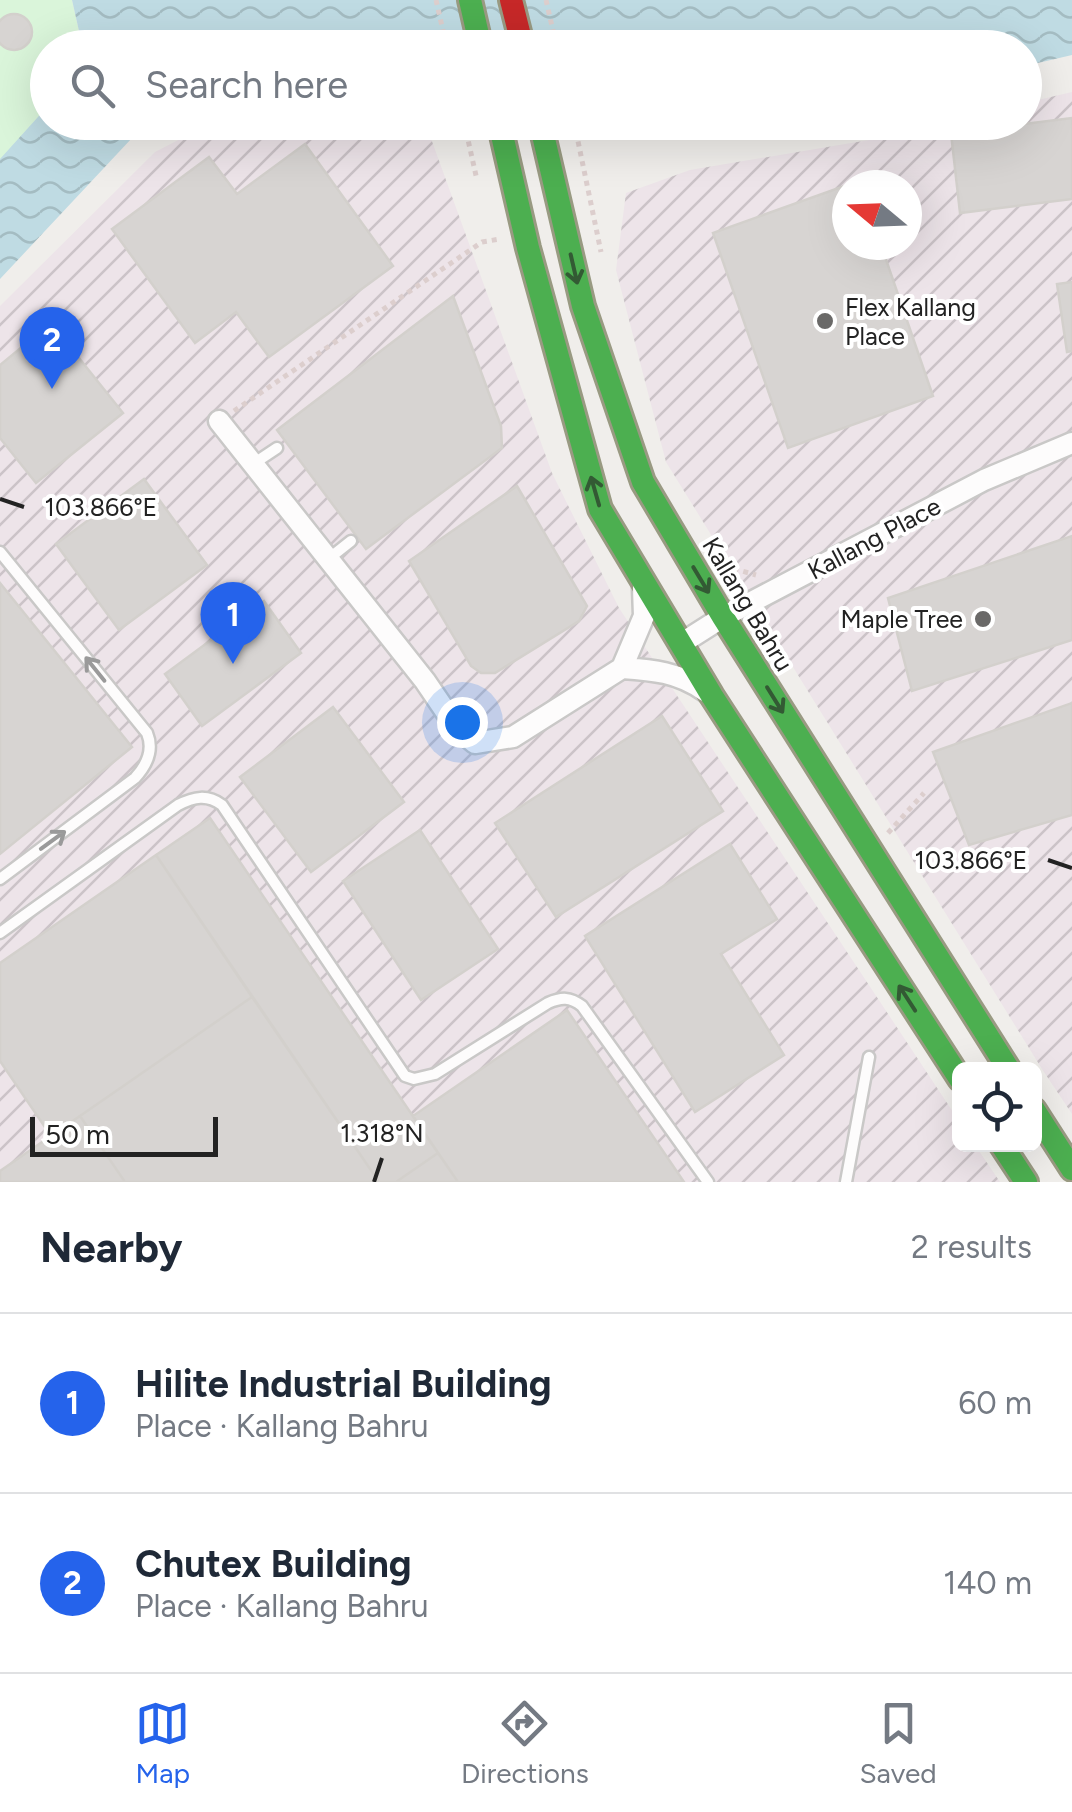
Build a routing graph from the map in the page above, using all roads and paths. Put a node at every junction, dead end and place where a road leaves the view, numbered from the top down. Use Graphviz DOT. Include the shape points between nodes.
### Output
graph roads {
  1 [pos="436,0"];
  2 [pos="470,0"];
  3 [pos="512,0"];
  4 [pos="546,0"];
  5 [pos="443,30"];
  6 [pos="477,30"];
  7 [pos="518,30"];
  8 [pos="553,30"];
  9 [pos="468,140"];
  10 [pos="502,140"];
  11 [pos="544,140"];
  12 [pos="578,140"];
  13 [pos="478,180"];
  14 [pos="500,239"];
  15 [pos="603,264"];
  16 [pos="219,421"];
  17 [pos="1072,443"];
  18 [pos="277,448"];
  19 [pos="252,464"];
  20 [pos="352,541"];
  21 [pos="0,552"];
  22 [pos="714,558"];
  23 [pos="326,560"];
  24 [pos="765,574"];
  25 [pos="641,576"];
  26 [pos="723,617"];
  27 [pos="682,643"];
  28 [pos="622,668"];
  29 [pos="712,696"];
  30 [pos="924,792"];
  31 [pos="895,846"];
  32 [pos="0,878"];
  33 [pos="0,933"];
  34 [pos="869,1057"];
  35 [pos="1004,1062"];
  36 [pos="952,1068"];
  37 [pos="1042,1122"];
  38 [pos="1007,1152"];
  39 [pos="1072,1169"];
  40 [pos="708,1182"];
  41 [pos="846,1182"];
  42 [pos="1026,1182"];
  1 -- 5 [label="path"];
  2 -- 6 [label="main road"];
  3 -- 7 [label="main road"];
  4 -- 8 [label="path"];
  9 -- 13 [label="path"];
  25 -- 10 [label="main road, one-way" via="600,509"];
  11 -- 26 [label="main road, Kallang Bahru, one-way" via="583,306 643,482"];
  12 -- 15 [label="path"];
  14 -- 16 [label="path" via="482,242"];
  16 -- 19 [label="street"];
  17 -- 26 [label="street, Kallang Place" via="984,480"];
  18 -- 19 [label="lane"];
  19 -- 23 [label="street"];
  20 -- 23 [label="lane"];
  32 -- 21 [label="lane, one-way" via="135,778 150,748 147,733"];
  22 -- 24 [label="path" via="725,567"];
  23 -- 28 [label="street" via="457,728 475,742 513,736"];
  25 -- 27 [label="main road"];
  25 -- 28 [label="street" via="644,616"];
  26 -- 27 [label="street, Kallang Place"];
  26 -- 35 [label="main road, Kallang Bahru, one-way"];
  27 -- 29 [label="main road"];
  28 -- 29 [label="street" via="675,674"];
  36 -- 29 [label="main road, one-way"];
  30 -- 31 [label="path" via="888,834"];
  33 -- 40 [label="lane" via="178,804 207,797 222,805 405,1076 435,1074 548,1003 567,998 582,1006"];
  34 -- 41 [label="lane"];
  37 -- 39 [label="main road"];
  38 -- 42 [label="main road"];
}
